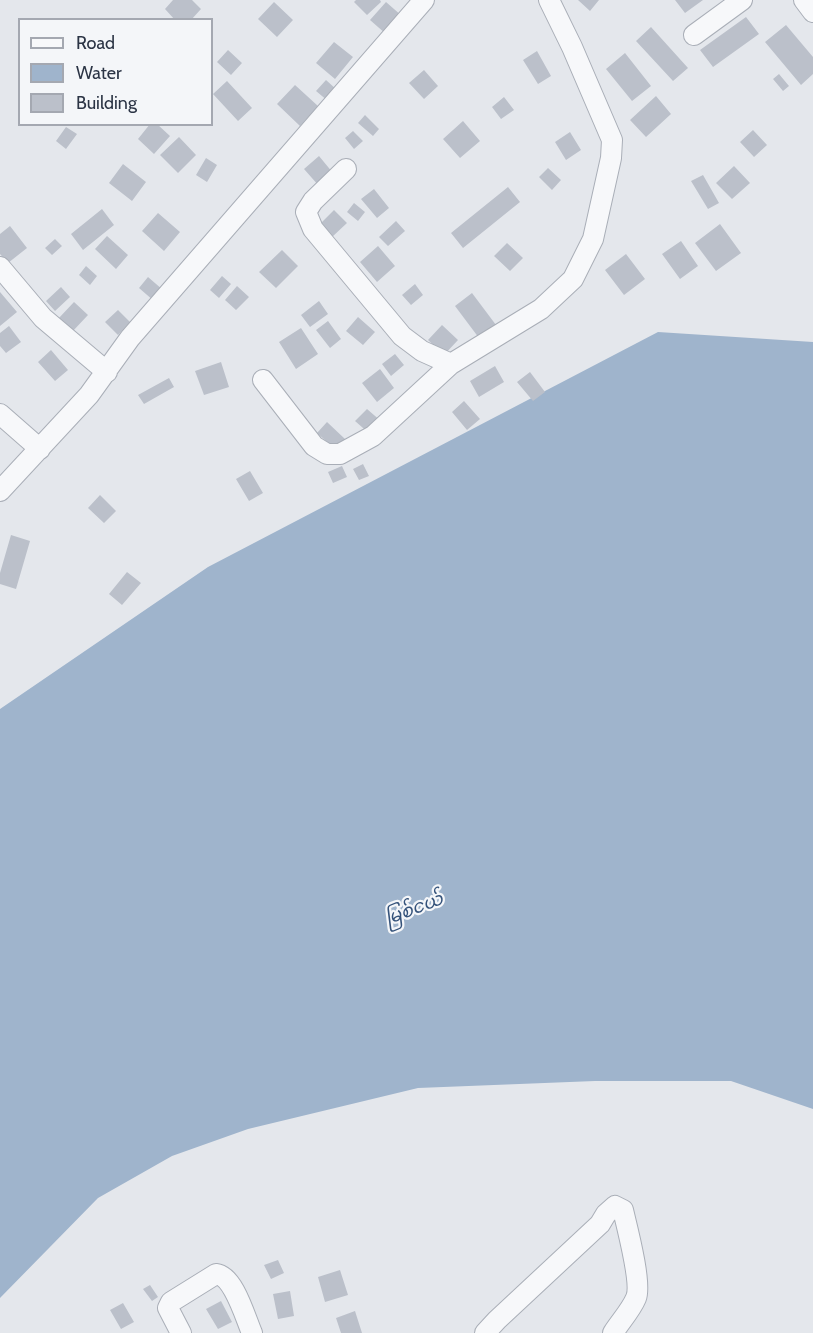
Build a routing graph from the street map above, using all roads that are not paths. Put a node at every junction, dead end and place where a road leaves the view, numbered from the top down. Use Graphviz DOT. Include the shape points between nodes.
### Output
graph roads {
  1 [pos="424,0"];
  2 [pos="549,0"];
  3 [pos="742,0"];
  4 [pos="804,0"];
  5 [pos="813,12"];
  6 [pos="694,35"];
  7 [pos="346,169"];
  8 [pos="0,267"];
  9 [pos="451,364"];
  10 [pos="107,372"];
  11 [pos="263,380"];
  12 [pos="0,414"];
  13 [pos="40,449"];
  14 [pos="0,491"];
  15 [pos="181,1333"];
  16 [pos="252,1333"];
  17 [pos="486,1333"];
  18 [pos="613,1333"];
  1 -- 10 [label="street" via="130,338"];
  2 -- 9 [label="street" via="612,140 593,239 573,279 541,309"];
  3 -- 6 [label="street"];
  4 -- 5 [label="street"];
  7 -- 9 [label="street" via="306,212 313,229 402,336 422,351"];
  8 -- 10 [label="street" via="43,318"];
  9 -- 11 [label="street" via="373,436 340,454 327,454 314,447"];
  10 -- 13 [label="street"];
  12 -- 13 [label="street"];
  13 -- 14 [label="street"];
  15 -- 16 [label="street" via="168,1308 171,1302 216,1274 230,1281"];
  17 -- 18 [label="street" via="615,1206 623,1210 630,1238 637,1296"];
}
